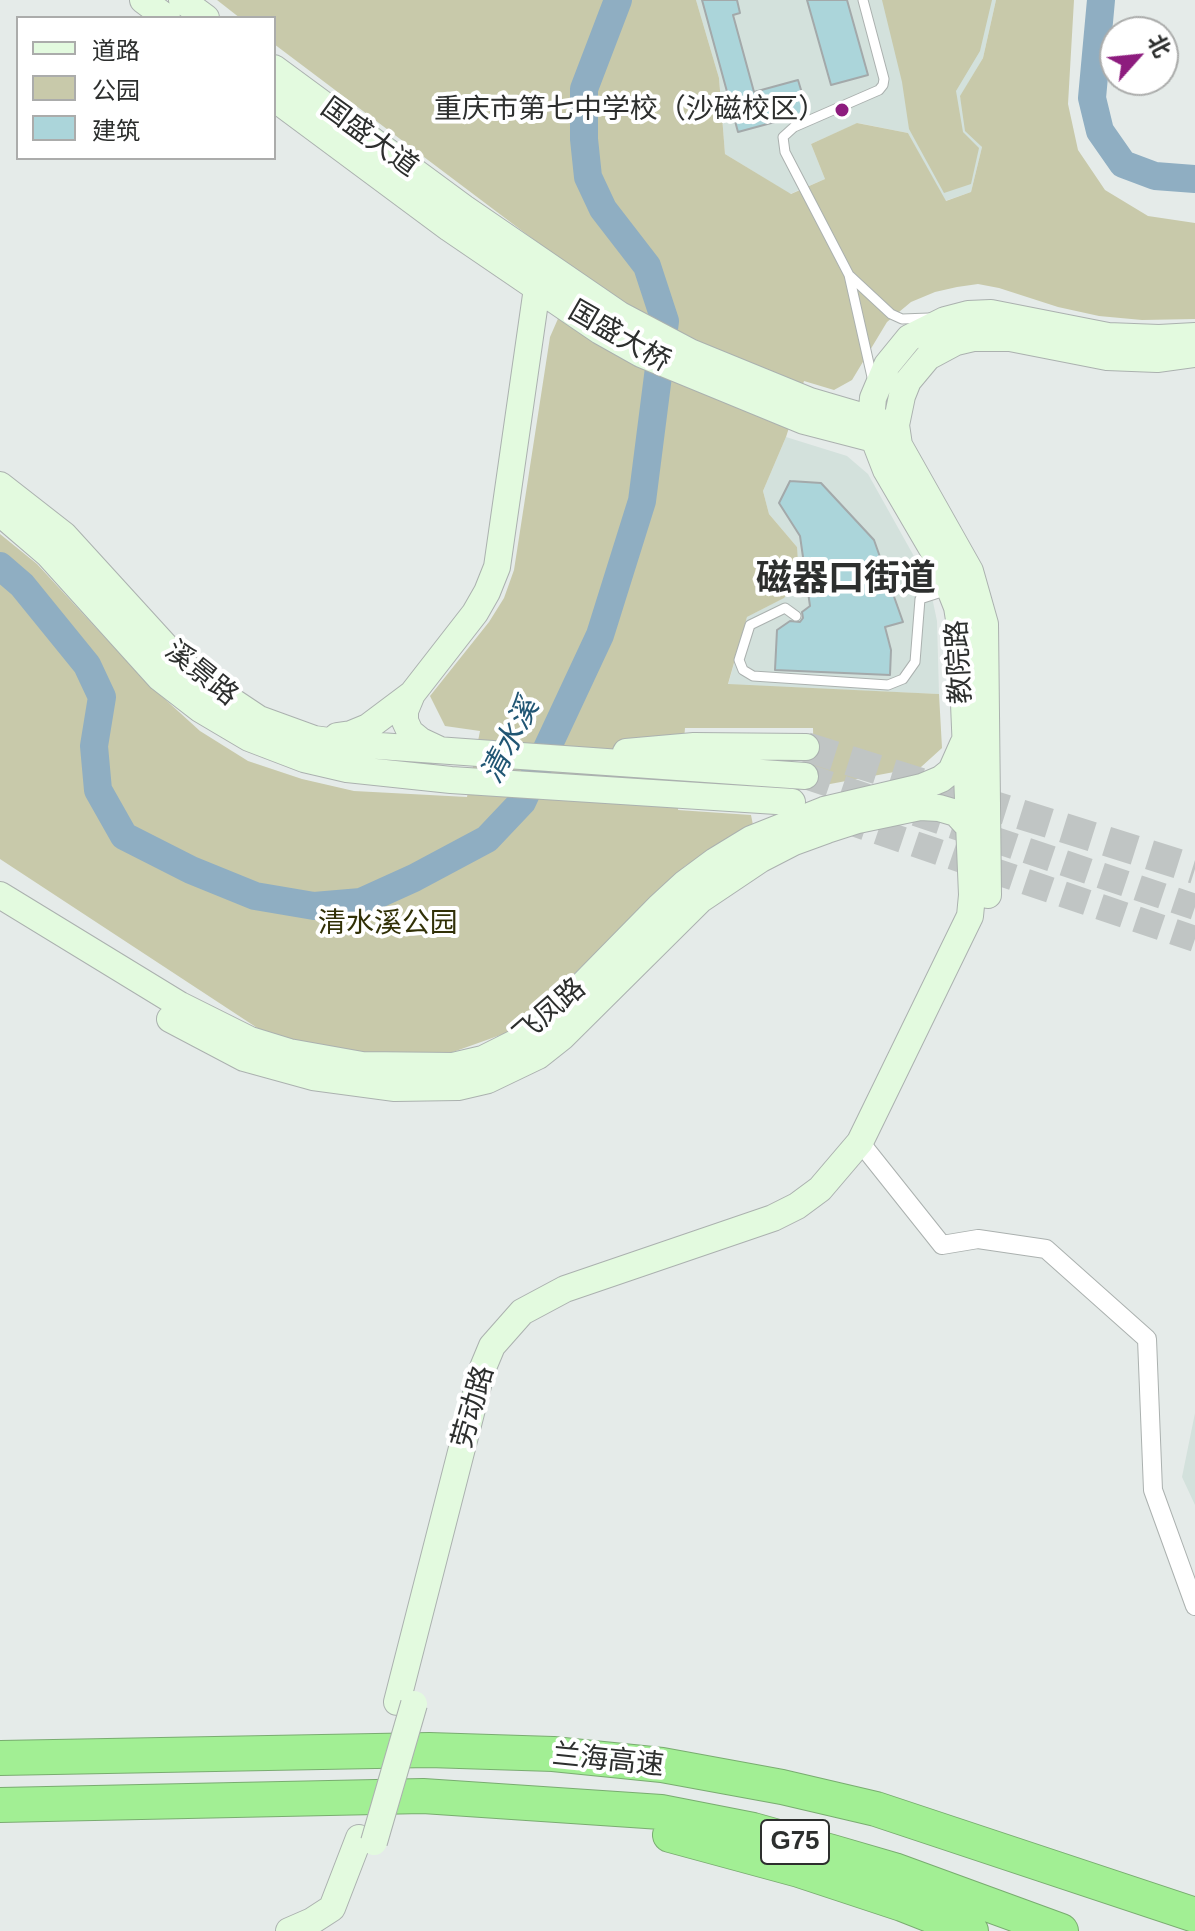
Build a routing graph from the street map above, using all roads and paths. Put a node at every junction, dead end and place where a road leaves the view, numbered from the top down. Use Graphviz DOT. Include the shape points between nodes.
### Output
graph roads {
  1 [pos="143,0"];
  2 [pos="182,0"];
  3 [pos="863,0"];
  4 [pos="164,16"];
  5 [pos="203,16"];
  6 [pos="276,70"];
  7 [pos="276,99"];
  8 [pos="456,218"];
  9 [pos="849,275"];
  10 [pos="537,288"];
  11 [pos="968,314"];
  12 [pos="1195,336"];
  13 [pos="1195,354"];
  14 [pos="807,411"];
  15 [pos="883,425"];
  16 [pos="0,485"];
  17 [pos="0,513"];
  18 [pos="963,585"];
  19 [pos="796,616"];
  20 [pos="412,694"];
  21 [pos="314,739"];
  22 [pos="964,740"];
  23 [pos="806,747"];
  24 [pos="450,751"];
  25 [pos="691,758"];
  26 [pos="805,776"];
  27 [pos="792,802"];
  28 [pos="968,826"];
  29 [pos="0,895"];
  30 [pos="0,915"];
  31 [pos="865,1148"];
  32 [pos="1195,1606"];
  33 [pos="0,1758"];
  34 [pos="521,1802"];
  35 [pos="0,1805"];
  36 [pos="367,1840"];
  37 [pos="799,1870"];
  38 [pos="1187,1910"];
  39 [pos="289,1931"];
  40 [pos="319,1931"];
  41 [pos="914,1931"];
  42 [pos="971,1931"];
  43 [pos="1060,1931"];
  1 -- 4 [label="main road"];
  2 -- 5 [label="main road"];
  3 -- 9 [label="lane" via="883,85 783,137 785,152"];
  6 -- 8 [label="main road, 国盛大道"];
  7 -- 8 [label="main road, 国盛大道"];
  8 -- 10 [label="main road, 国盛大桥"];
  8 -- 14 [label="main road, 国盛大桥" via="654,335"];
  9 -- 11 [label="lane" via="902,319"];
  9 -- 15 [label="lane"];
  10 -- 14 [label="main road, 国盛大桥" via="641,354"];
  10 -- 20 [label="main road" via="497,567 475,613"];
  11 -- 12 [label="main road" via="991,313 1108,336"];
  11 -- 15 [label="main road" via="909,338 887,365"];
  13 -- 15 [label="main road" via="1107,357 1010,338 964,340 941,348 918,367"];
  14 -- 15 [label="main road"];
  15 -- 18 [label="main road, 教院路" via="886,470 938,559"];
  16 -- 21 [label="main road, 溪景路" via="64,535 178,660 259,719"];
  17 -- 27 [label="main road, 溪景路" via="48,554 160,678 249,738 304,759 451,780"];
  18 -- 19 [label="lane" via="920,599 915,662 903,679 888,685 829,677 753,676 740,665 747,629 754,621 785,608"];
  18 -- 22 [label="main road, 教院路"];
  18 -- 31 [label="main road, 教院路" via="985,624 985,923"];
  20 -- 21 [label="main road" via="368,727"];
  20 -- 24 [label="main road" via="405,711 410,732"];
  21 -- 24 [label="main road, 溪景路"];
  22 -- 28 [label="main road, 教院路"];
  22 -- 29 [label="main road, 飞凤路" via="958,760 941,779 824,810 751,839 715,861 659,907 527,1037 483,1059 453,1066 362,1065 250,1040 180,1005"];
  23 -- 25 [label="main road"];
  24 -- 25 [label="main road, 溪景路" via="558,759"];
  25 -- 26 [label="main road"];
  28 -- 30 [label="main road, 飞凤路" via="956,813 920,807 858,820 772,853 700,900 538,1056 488,1080 458,1087 395,1088 313,1077 244,1058"];
  28 -- 31 [label="main road, 教院路" via="970,916"];
  31 -- 32 [label="street" via="942,1245 978,1239 1046,1249 1147,1339 1153,1490"];
  31 -- 36 [label="main road, 劳动路, bridge" via="850,1182 804,1219 568,1302 515,1337 494,1379"];
  33 -- 38 [label="highway, 兰海高速 / G75" via="429,1750 662,1765 876,1809"];
  34 -- 35 [label="highway, 兰海高速 / G75" via="423,1796"];
  34 -- 37 [label="highway"];
  34 -- 43 [label="highway, 兰海高速 / G75" via="661,1812 753,1830 894,1870"];
  36 -- 39 [label="main road" via="332,1908"];
  36 -- 40 [label="main road" via="349,1906 341,1918"];
  37 -- 41 [label="highway"];
  37 -- 42 [label="highway"];
}
